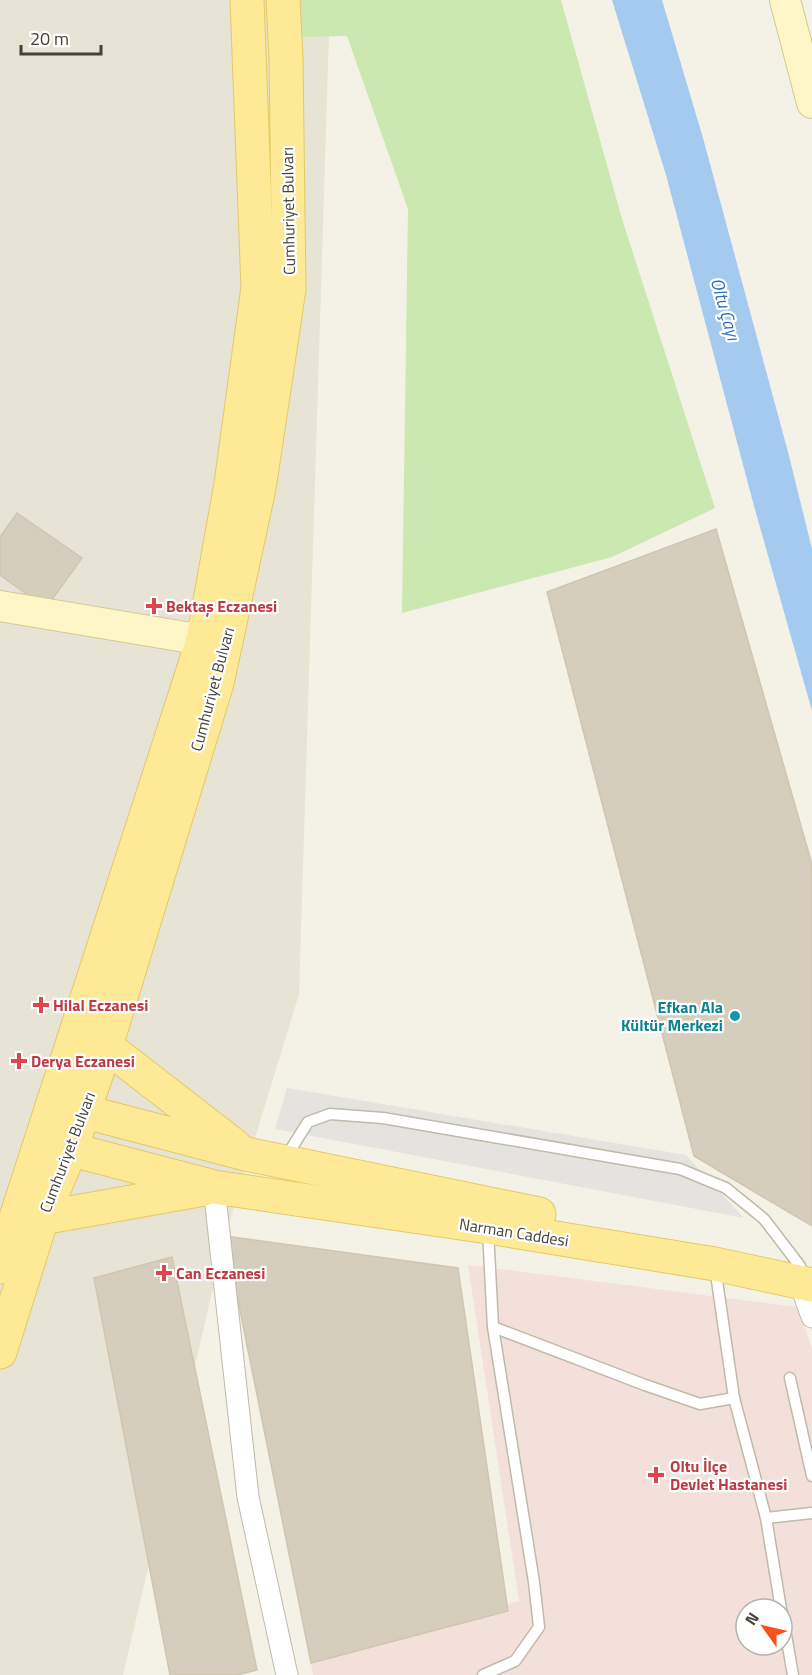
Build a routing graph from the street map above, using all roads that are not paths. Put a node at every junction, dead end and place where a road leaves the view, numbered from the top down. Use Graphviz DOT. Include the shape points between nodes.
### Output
graph roads {
  1 [pos="247,0"];
  2 [pos="283,0"];
  3 [pos="785,0"];
  4 [pos="812,103"];
  5 [pos="0,606"];
  6 [pos="203,640"];
  7 [pos="106,1046"];
  8 [pos="52,1104"];
  9 [pos="84,1111"];
  10 [pos="55,1146"];
  11 [pos="246,1154"];
  12 [pos="283,1162"];
  13 [pos="214,1187"];
  14 [pos="42,1218"];
  15 [pos="488,1227"];
  16 [pos="715,1264"];
  17 [pos="0,1266"];
  18 [pos="806,1276"];
  19 [pos="812,1317"];
  20 [pos="493,1327"];
  21 [pos="0,1352"];
  22 [pos="790,1378"];
  23 [pos="734,1398"];
  24 [pos="812,1476"];
  25 [pos="812,1513"];
  26 [pos="766,1518"];
  27 [pos="780,1597"];
  28 [pos="790,1657"];
  29 [pos="287,1675"];
  30 [pos="483,1675"];
  31 [pos="793,1675"];
  1 -- 6 [label="main road, Cumhuriyet Bulvarı" via="258,288 231,484"];
  2 -- 7 [label="main road, Cumhuriyet Bulvarı" via="289,289 259,488 217,683"];
  3 -- 4 [label="street"];
  5 -- 6 [label="street"];
  6 -- 8 [label="main road, Cumhuriyet Bulvarı"];
  7 -- 9 [label="main road, Cumhuriyet Bulvarı"];
  7 -- 11 [label="main road, Narman Caddesi"];
  8 -- 9 [label="main road, Narman Caddesi"];
  8 -- 10 [label="main road, Cumhuriyet Bulvarı"];
  9 -- 10 [label="main road, Cumhuriyet Bulvarı"];
  9 -- 11 [label="main road, Narman Caddesi"];
  10 -- 13 [label="main road, Narman Caddesi"];
  10 -- 14 [label="main road, Cumhuriyet Bulvarı"];
  10 -- 17 [label="main road, Cumhuriyet Bulvarı"];
  11 -- 12 [label="main road, Narman Caddesi"];
  12 -- 18 [label="main road, Narman Caddesi"];
  12 -- 18 [label="lane" via="308,1122 330,1114 383,1118 680,1169 726,1188 764,1219"];
  13 -- 14 [label="main road, Narman Caddesi"];
  13 -- 15 [label="main road, Narman Caddesi"];
  13 -- 29 [label="street" via="248,1497"];
  14 -- 21 [label="main road, Cumhuriyet Bulvarı"];
  15 -- 16 [label="main road, Narman Caddesi"];
  15 -- 20 [label="lane"];
  16 -- 18 [label="main road, Narman Caddesi"];
  16 -- 23 [label="lane"];
  18 -- 19 [label="street"];
  20 -- 23 [label="lane" via="700,1404"];
  20 -- 30 [label="lane" via="538,1628 515,1661"];
  22 -- 24 [label="lane"];
  23 -- 26 [label="lane"];
  25 -- 26 [label="lane"];
  26 -- 27 [label="lane"];
  28 -- 31 [label="lane"];
}
